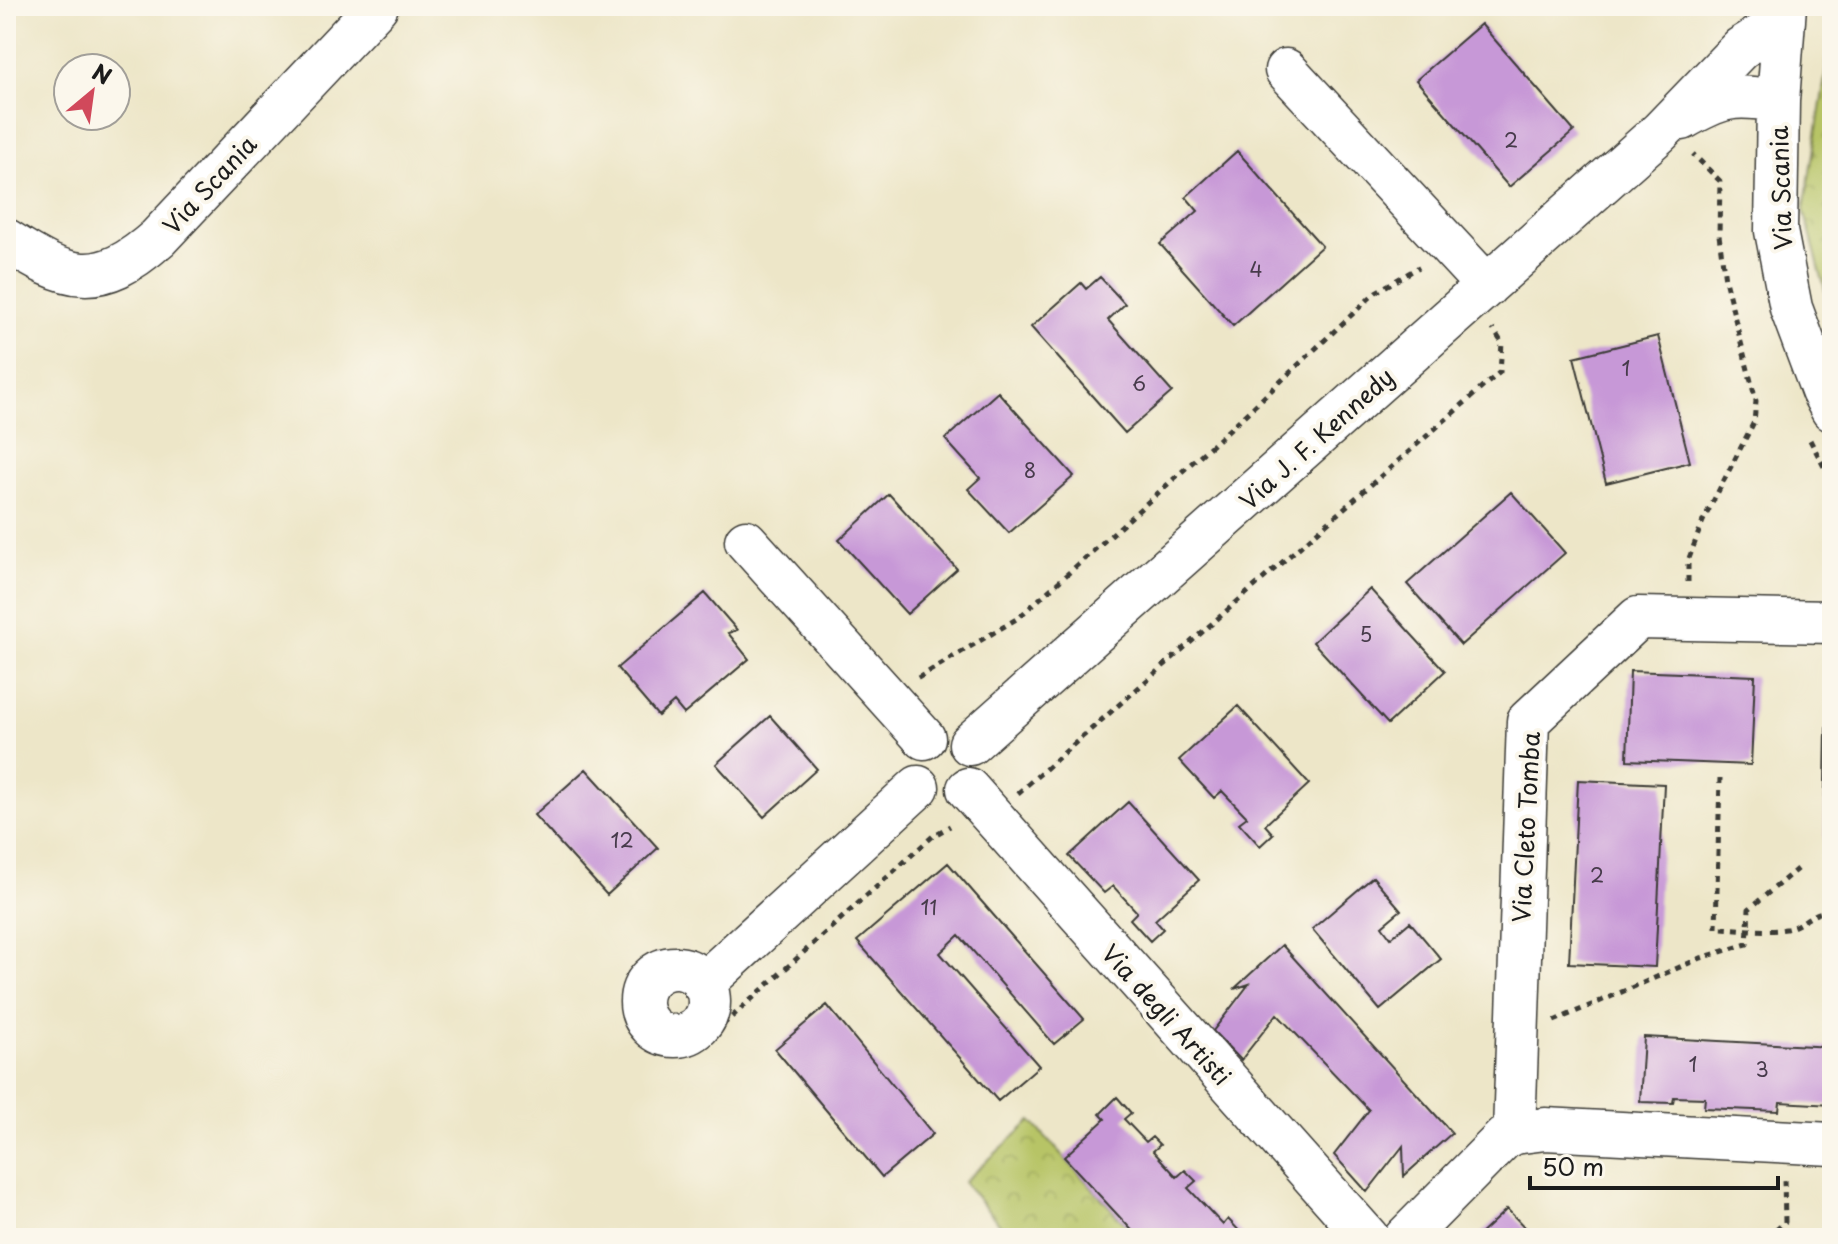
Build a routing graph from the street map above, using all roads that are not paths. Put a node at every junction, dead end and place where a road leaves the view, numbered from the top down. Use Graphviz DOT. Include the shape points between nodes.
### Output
graph roads {
  1 [pos="377,6"];
  2 [pos="1784,13"];
  3 [pos="1286,70"];
  4 [pos="1778,101"];
  5 [pos="1675,141"];
  6 [pos="6,240"];
  7 [pos="1487,304"];
  8 [pos="1832,410"];
  9 [pos="746,541"];
  10 [pos="1832,622"];
  11 [pos="924,738"];
  12 [pos="970,744"];
  13 [pos="918,787"];
  14 [pos="980,802"];
  15 [pos="703,984"];
  16 [pos="1514,1133"];
  17 [pos="1832,1144"];
  18 [pos="1368,1238"];
  19 [pos="1405,1238"];
  1 -- 6 [label="street, Via Scania" via="133,260 110,270 67,273"];
  2 -- 4 [label="street, Via Scania"];
  2 -- 5 [label="street" via="1741,48"];
  3 -- 7 [label="street" via="1452,248"];
  4 -- 5 [label="street" via="1739,95 1710,103"];
  4 -- 8 [label="street, Via Scania" via="1776,231 1791,308"];
  5 -- 7 [label="street, Via J. F. Kennedy"];
  7 -- 12 [label="street, Via J. F. Kennedy"];
  9 -- 11 [label="street"];
  10 -- 16 [label="street, Via Cleto Tomba" via="1638,618 1528,721"];
  11 -- 12 [label="street" via="948,731"];
  11 -- 13 [label="street" via="910,763"];
  12 -- 14 [label="street" via="977,756 974,782"];
  13 -- 14 [label="street" via="943,799"];
  13 -- 15 [label="street"];
  14 -- 18 [label="street, Via degli Artisti"];
  16 -- 17 [label="street" via="1545,1129"];
  16 -- 19 [label="street"];
}
